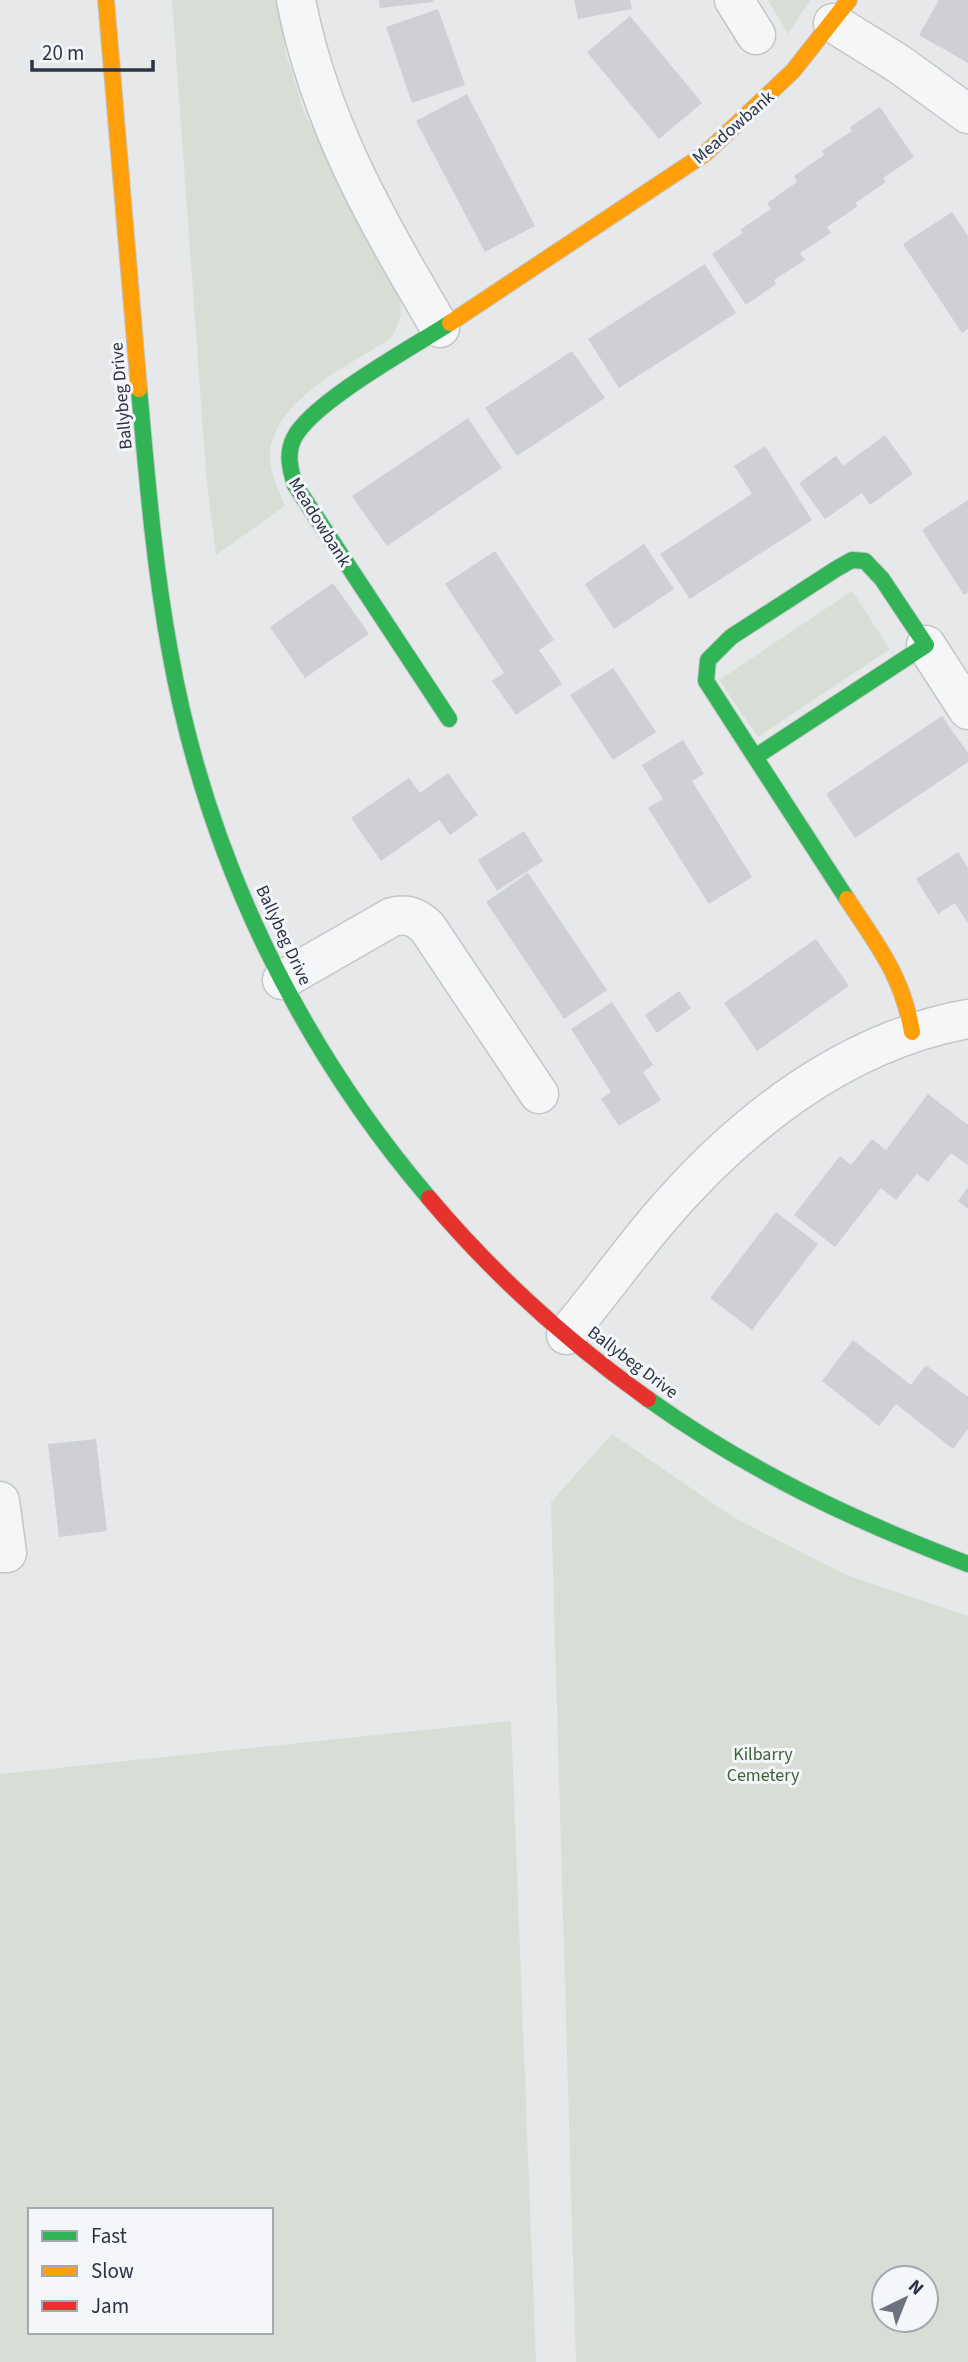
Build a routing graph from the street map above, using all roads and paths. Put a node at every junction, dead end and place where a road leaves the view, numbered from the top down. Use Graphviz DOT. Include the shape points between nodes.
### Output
graph roads {
  1 [pos="106,0"];
  2 [pos="296,0"];
  3 [pos="734,0"];
  4 [pos="841,11"];
  5 [pos="756,35"];
  6 [pos="968,114"];
  7 [pos="440,328"];
  8 [pos="926,645"];
  9 [pos="968,710"];
  10 [pos="449,719"];
  11 [pos="755,757"];
  12 [pos="282,980"];
  13 [pos="968,1020"];
  14 [pos="912,1032"];
  15 [pos="539,1094"];
  16 [pos="566,1335"];
  17 [pos="0,1501"];
  18 [pos="0,1553"];
  19 [pos="968,1564"];
  1 -- 12 [label="street, Ballybeg Drive" via="153,551 163,615 177,690 206,797 242,893"];
  2 -- 7 [label="street" via="312,69 336,136"];
  3 -- 5 [label="street"];
  4 -- 6 [label="street, Meadowbank" via="899,64"];
  4 -- 7 [label="street, Meadowbank" via="772,93 706,153"];
  7 -- 10 [label="street, Meadowbank" via="316,414 292,440 287,462 303,499"];
  8 -- 9 [label="street"];
  8 -- 11 [label="street"];
  8 -- 11 [label="street" via="874,570 859,559 754,622 717,649 705,673 712,692"];
  11 -- 14 [label="street" via="893,970 906,998"];
  12 -- 15 [label="street" via="393,917 417,918"];
  12 -- 16 [label="street, Ballybeg Drive" via="336,1076 390,1151 493,1267"];
  13 -- 14 [label="street"];
  14 -- 16 [label="street" via="868,1049 828,1072 746,1133 662,1216"];
  16 -- 19 [label="street, Ballybeg Drive" via="663,1410 768,1476 870,1526"];
  17 -- 18 [label="street" via="7,1552"];
}
